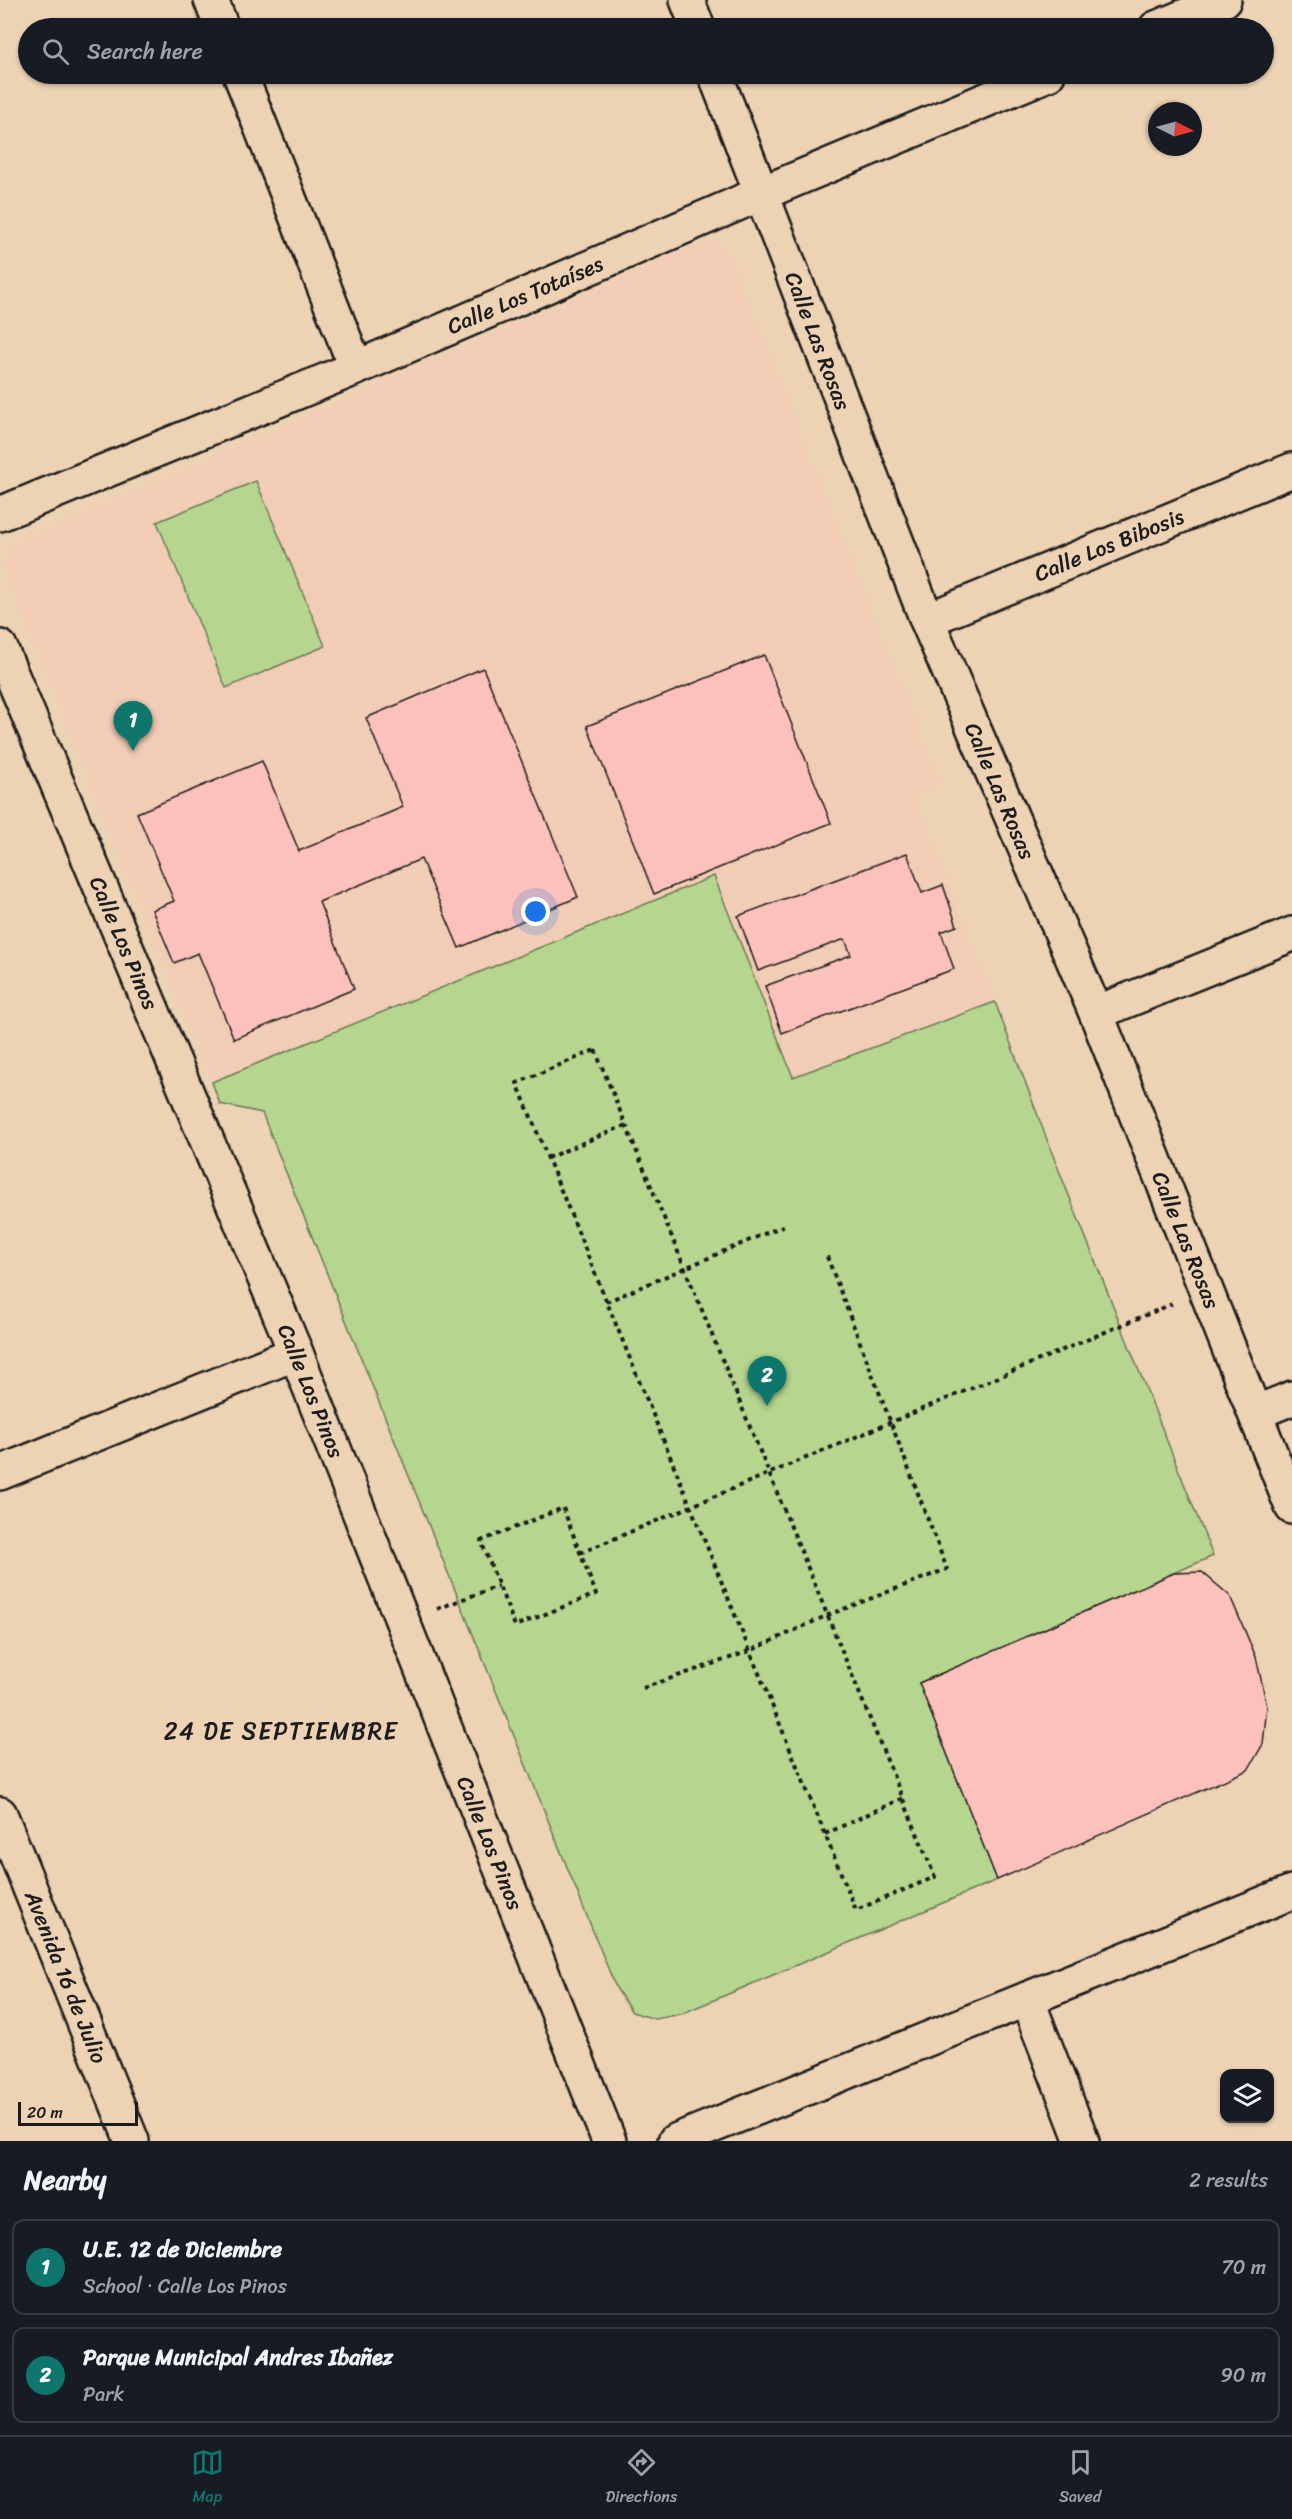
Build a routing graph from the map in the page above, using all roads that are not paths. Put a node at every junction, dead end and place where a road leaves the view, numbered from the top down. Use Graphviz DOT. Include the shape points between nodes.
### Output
graph roads {
  1 [pos="211,0"];
  2 [pos="687,0"];
  3 [pos="1224,0"];
  4 [pos="218,18"];
  5 [pos="694,18"];
  6 [pos="1180,18"];
  7 [pos="244,84"];
  8 [pos="719,84"];
  9 [pos="1024,84"];
  10 [pos="760,194"];
  11 [pos="356,368"];
  12 [pos="1292,470"];
  13 [pos="0,514"];
  14 [pos="927,620"];
  15 [pos="0,647"];
  16 [pos="1292,934"];
  17 [pos="1096,1013"];
  18 [pos="296,1353"];
  19 [pos="1292,1398"];
  20 [pos="1255,1413"];
  21 [pos="0,1473"];
  22 [pos="1292,1506"];
  23 [pos="0,1814"];
  24 [pos="1292,1892"];
  25 [pos="1027,1999"];
  26 [pos="132,2141"];
  27 [pos="609,2141"];
  28 [pos="675,2141"];
  29 [pos="1082,2141"];
  1 -- 4 [label="street"];
  2 -- 5 [label="street"];
  3 -- 6 [label="street"];
  7 -- 11 [label="street"];
  8 -- 10 [label="street, Calle Las Rosas"];
  9 -- 10 [label="street, Calle Los Totaíses"];
  10 -- 11 [label="street, Calle Los Totaíses"];
  10 -- 14 [label="street, Calle Las Rosas"];
  11 -- 13 [label="street, Calle Los Totaíses"];
  12 -- 14 [label="street, Calle Los Bibosis"];
  14 -- 17 [label="street, Calle Las Rosas"];
  15 -- 18 [label="street, Calle Los Pinos"];
  16 -- 17 [label="street"];
  17 -- 20 [label="street, Calle Las Rosas"];
  18 -- 21 [label="street"];
  18 -- 27 [label="street, Calle Los Pinos"];
  19 -- 20 [label="street"];
  20 -- 22 [label="street, Calle Las Rosas"];
  23 -- 26 [label="street, Avenida 16 de Julio"];
  24 -- 25 [label="street"];
  25 -- 28 [label="street"];
  25 -- 29 [label="street"];
}
